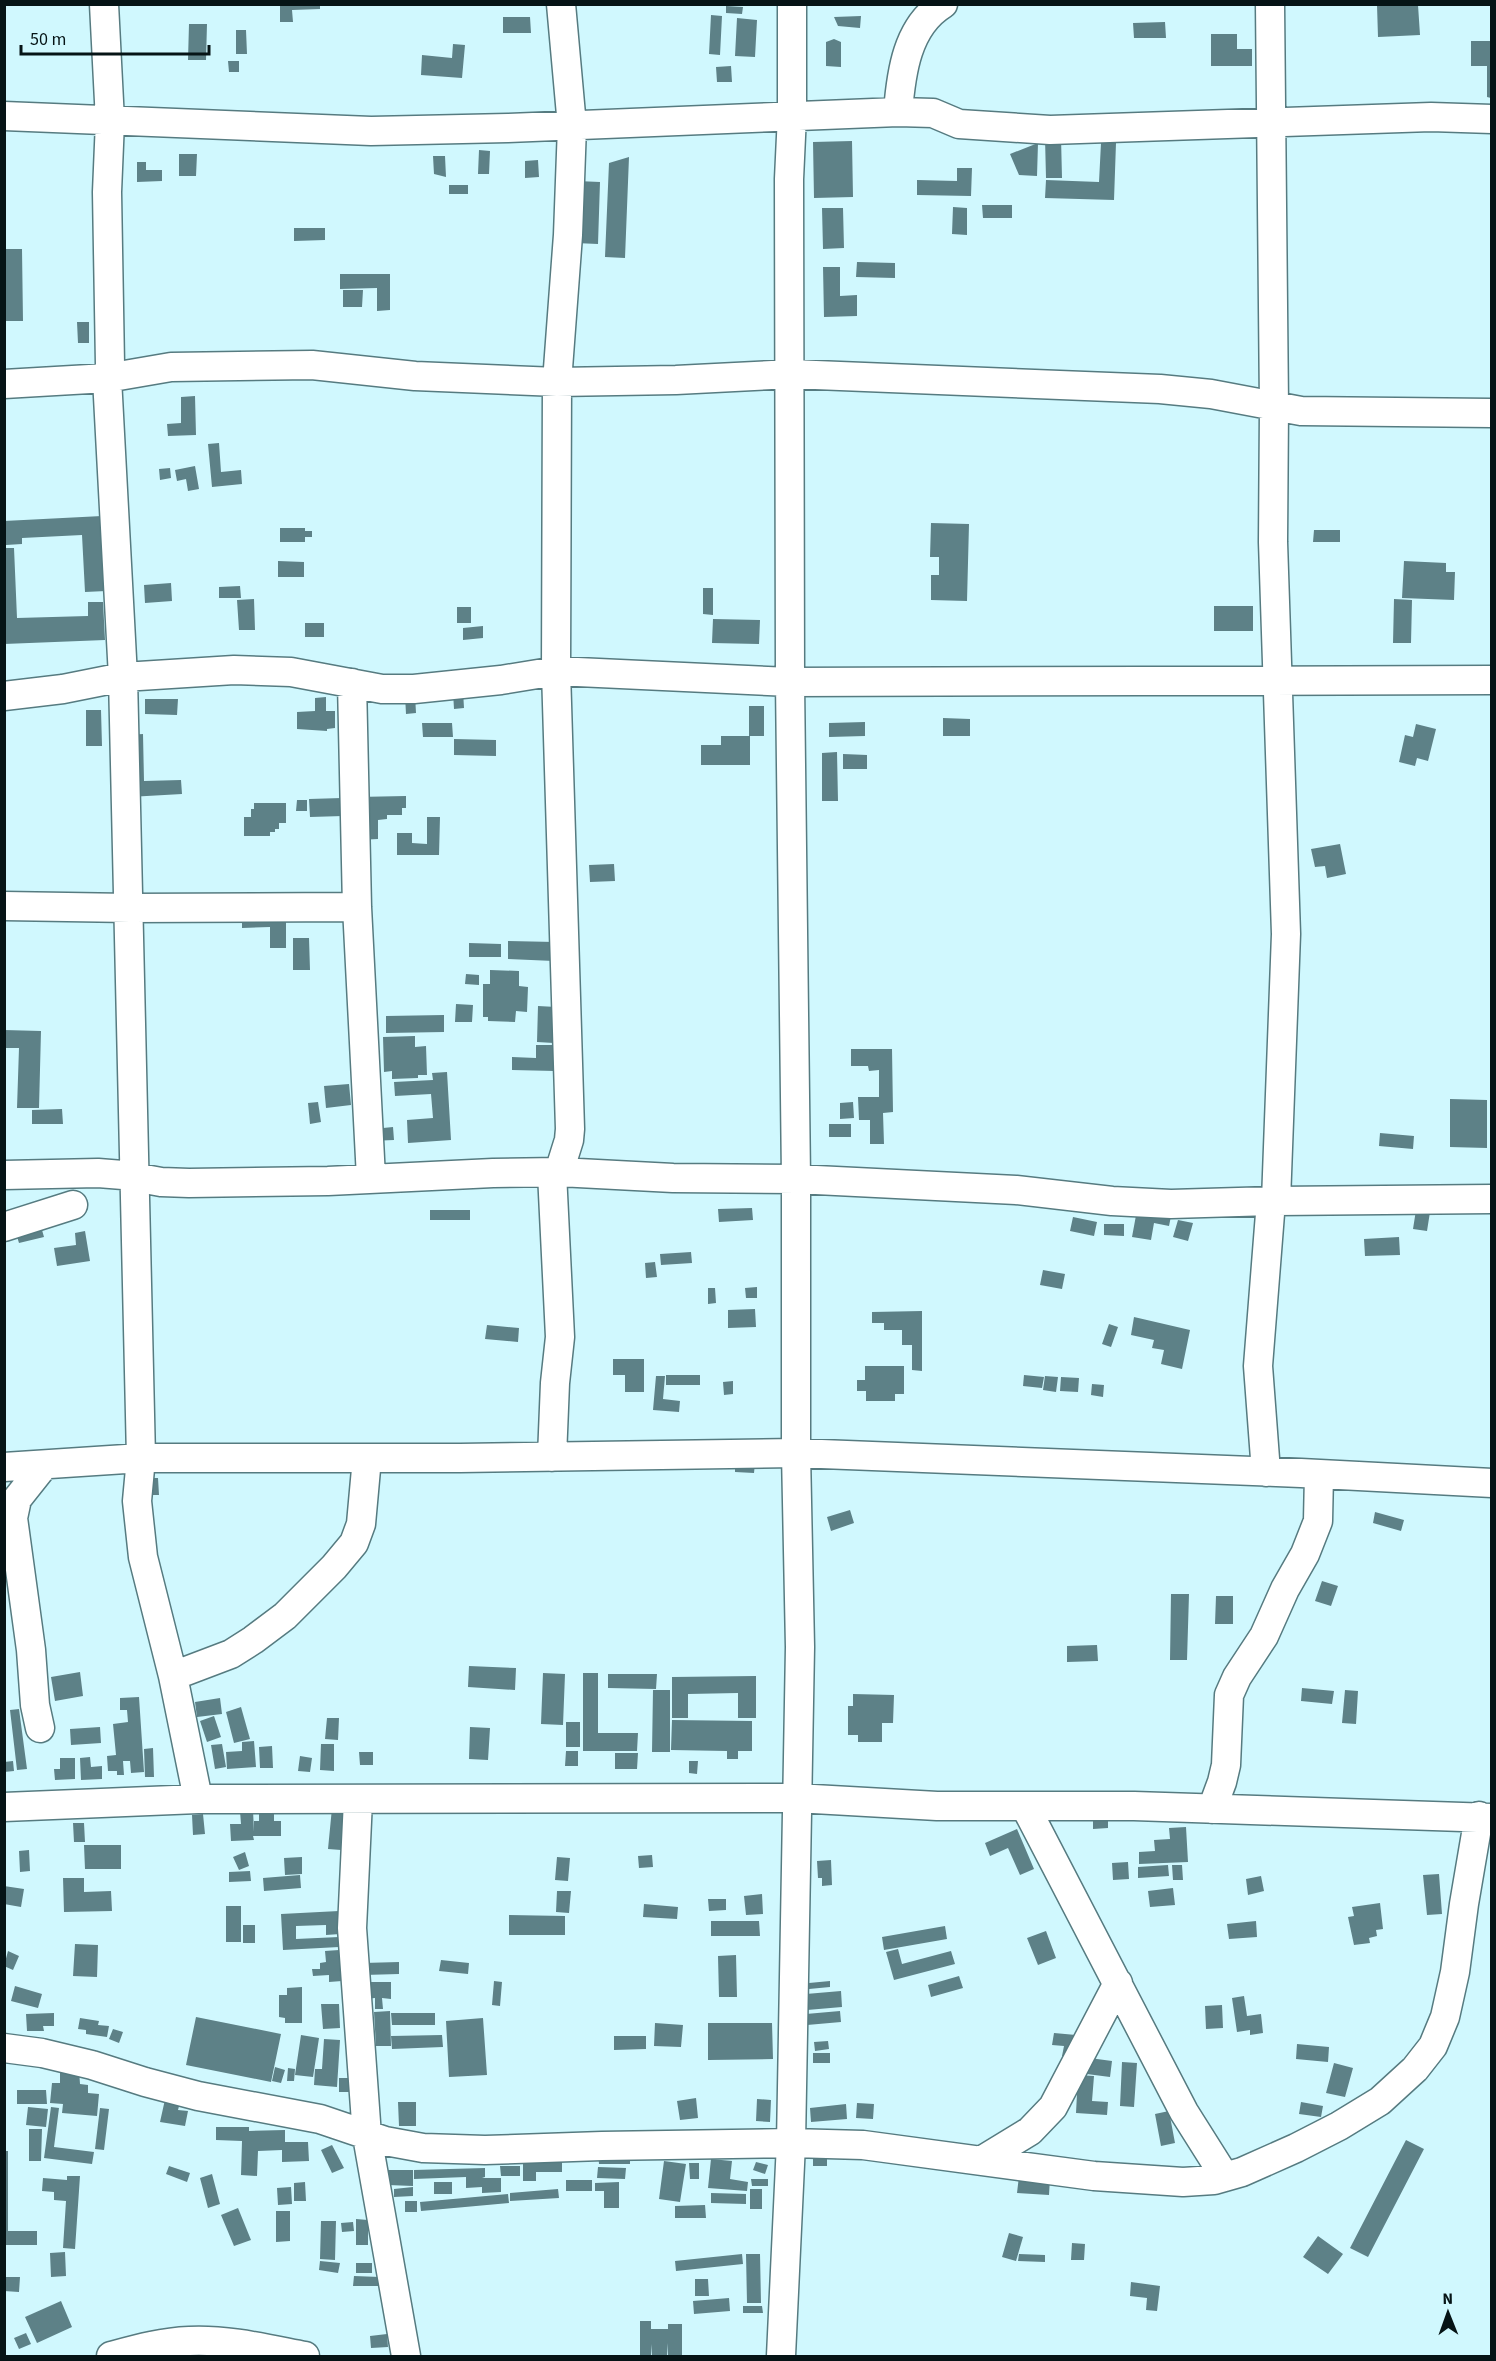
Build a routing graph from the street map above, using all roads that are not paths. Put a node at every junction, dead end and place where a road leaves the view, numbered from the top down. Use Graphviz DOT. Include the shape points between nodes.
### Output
graph roads {
  1 [pos="104,4"];
  2 [pos="561,4"];
  3 [pos="792,4"];
  4 [pos="943,4"];
  5 [pos="1270,4"];
  6 [pos="898,112"];
  7 [pos="792,115"];
  8 [pos="4,116"];
  9 [pos="1491,119"];
  10 [pos="110,121"];
  11 [pos="1271,122"];
  12 [pos="572,126"];
  13 [pos="791,374"];
  14 [pos="107,378"];
  15 [pos="558,382"];
  16 [pos="4,384"];
  17 [pos="1274,407"];
  18 [pos="1491,413"];
  19 [pos="556,671"];
  20 [pos="123,677"];
  21 [pos="1277,680"];
  22 [pos="1491,680"];
  23 [pos="790,682"];
  24 [pos="352,683"];
  25 [pos="4,696"];
  26 [pos="4,906"];
  27 [pos="357,907"];
  28 [pos="130,908"];
  29 [pos="555,1173"];
  30 [pos="4,1175"];
  31 [pos="136,1178"];
  32 [pos="371,1178"];
  33 [pos="796,1179"];
  34 [pos="1491,1199"];
  35 [pos="1274,1201"];
  36 [pos="73,1205"];
  37 [pos="4,1227"];
  38 [pos="796,1453"];
  39 [pos="552,1457"];
  40 [pos="141,1458"];
  41 [pos="367,1458"];
  42 [pos="44,1465"];
  43 [pos="4,1467"];
  44 [pos="1266,1472"];
  45 [pos="1319,1474"];
  46 [pos="1491,1483"];
  47 [pos="9,1519"];
  48 [pos="172,1676"];
  49 [pos="40,1728"];
  50 [pos="796,1798"];
  51 [pos="198,1799"];
  52 [pos="358,1800"];
  53 [pos="1025,1806"];
  54 [pos="4,1807"];
  55 [pos="1212,1809"];
  56 [pos="1485,1817"];
  57 [pos="1118,1983"];
  58 [pos="4,2048"];
  59 [pos="367,2136"];
  60 [pos="791,2143"];
  61 [pos="981,2161"];
  62 [pos="1225,2177"];
  63 [pos="111,2356"];
  64 [pos="305,2356"];
  65 [pos="406,2356"];
  66 [pos="781,2356"];
  1 -- 10 [label="street"];
  2 -- 12 [label="street"];
  3 -- 7 [label="street"];
  4 -- 6 [label="street" via="930,12 916,30 900,85"];
  5 -- 11 [label="street"];
  6 -- 7 [label="street"];
  6 -- 11 [label="street" via="933,113 959,124 1050,130"];
  7 -- 12 [label="street"];
  7 -- 13 [label="street"];
  8 -- 10 [label="street"];
  9 -- 11 [label="street"];
  10 -- 12 [label="street" via="370,131"];
  10 -- 14 [label="street"];
  11 -- 17 [label="street"];
  12 -- 15 [label="street"];
  13 -- 15 [label="street"];
  13 -- 17 [label="street" via="1160,389 1211,394"];
  13 -- 23 [label="street"];
  14 -- 15 [label="street" via="171,367 312,365 415,376"];
  14 -- 16 [label="street"];
  14 -- 20 [label="street"];
  15 -- 19 [label="street"];
  17 -- 18 [label="street" via="1301,411"];
  17 -- 21 [label="street"];
  19 -- 23 [label="street"];
  19 -- 24 [label="street" via="414,689 382,689"];
  19 -- 29 [label="street" via="570,1140"];
  20 -- 24 [label="street" via="234,670 291,672"];
  20 -- 25 [label="street"];
  20 -- 28 [label="street"];
  21 -- 22 [label="street"];
  21 -- 23 [label="street"];
  21 -- 35 [label="street" via="1286,934"];
  23 -- 33 [label="street"];
  24 -- 27 [label="street"];
  26 -- 28 [label="street"];
  27 -- 28 [label="street"];
  27 -- 32 [label="street"];
  28 -- 31 [label="street"];
  29 -- 32 [label="street"];
  29 -- 33 [label="street"];
  29 -- 39 [label="street" via="560,1337"];
  30 -- 31 [label="street" via="98,1173"];
  31 -- 32 [label="street" via="189,1183"];
  31 -- 40 [label="street"];
  33 -- 35 [label="street" via="1016,1190 1171,1204"];
  33 -- 38 [label="street"];
  34 -- 35 [label="street"];
  35 -- 44 [label="street" via="1258,1366"];
  36 -- 37 [label="street"];
  38 -- 39 [label="street"];
  38 -- 44 [label="street"];
  38 -- 50 [label="street" via="800,1647"];
  39 -- 41 [label="street"];
  40 -- 41 [label="street"];
  40 -- 42 [label="street"];
  40 -- 48 [label="street" via="137,1501 143,1557"];
  41 -- 48 [label="street" via="361,1524 354,1543 334,1567 285,1616 253,1640 231,1654"];
  42 -- 43 [label="street"];
  42 -- 47 [label="street" via="17,1499"];
  44 -- 45 [label="street"];
  45 -- 46 [label="street"];
  45 -- 55 [label="street" via="1318,1521 1305,1554 1229,1695 1226,1765"];
  47 -- 49 [label="street"];
  48 -- 51 [label="street"];
  50 -- 52 [label="street"];
  50 -- 53 [label="street" via="937,1806"];
  50 -- 60 [label="street"];
  51 -- 52 [label="street"];
  51 -- 54 [label="street"];
  52 -- 59 [label="street" via="352,1928"];
  53 -- 55 [label="street"];
  53 -- 57 [label="street"];
  55 -- 56 [label="street"];
  56 -- 62 [label="street" via="1464,1904 1445,2017 1433,2046 1380,2101 1296,2148"];
  57 -- 61 [label="street" via="1053,2108 1030,2131"];
  57 -- 62 [label="street" via="1184,2112"];
  58 -- 59 [label="street" via="92,2065 198,2096 320,2120"];
  59 -- 60 [label="street" via="423,2148 485,2150"];
  59 -- 65 [label="street"];
  60 -- 61 [label="street" via="863,2145"];
  60 -- 66 [label="street"];
  61 -- 62 [label="street" via="1094,2176 1183,2182"];
  63 -- 64 [label="street" via="192,2340"];
}
